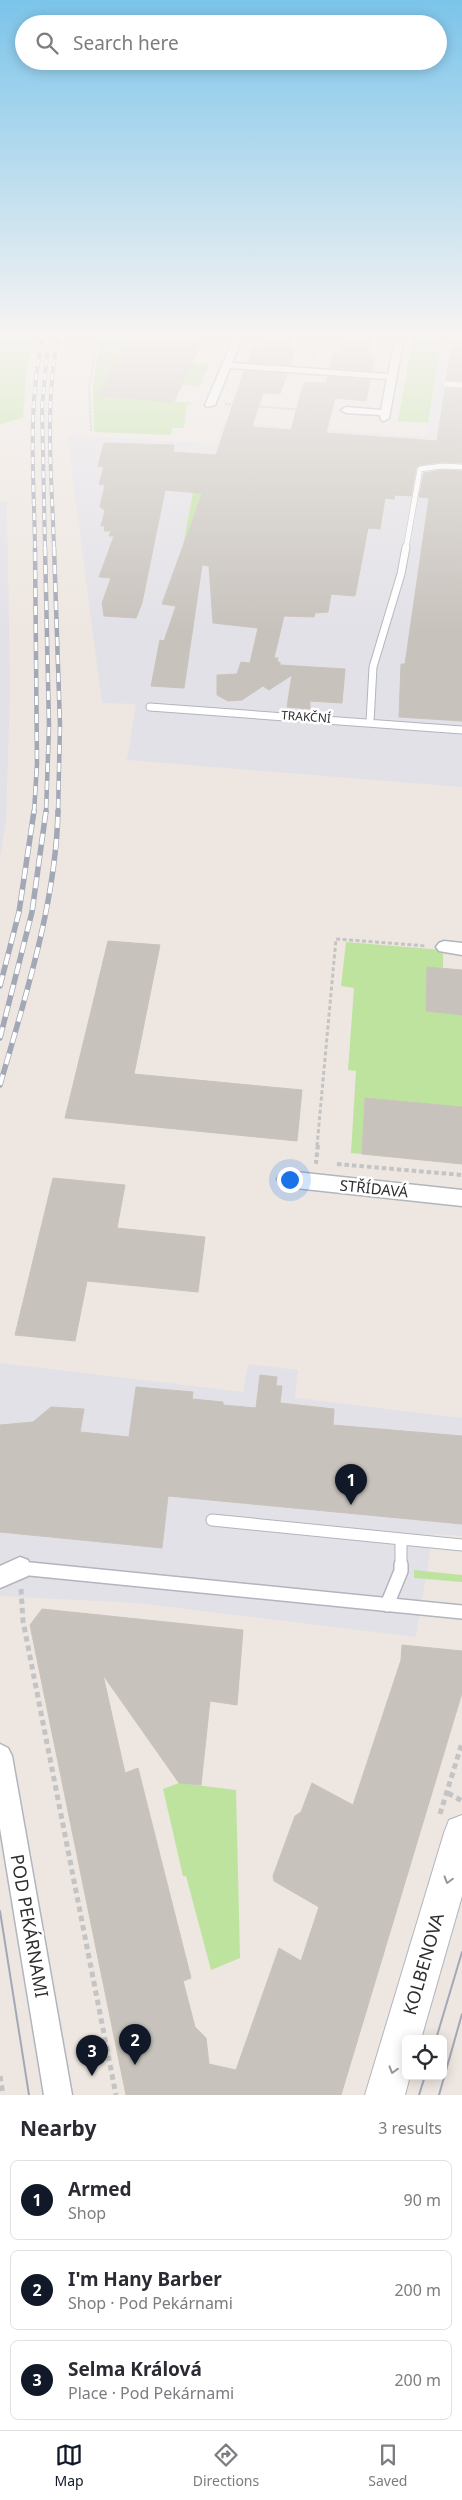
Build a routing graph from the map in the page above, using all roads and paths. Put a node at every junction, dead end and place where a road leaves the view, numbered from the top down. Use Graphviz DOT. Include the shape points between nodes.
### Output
graph roads {
  1 [pos="462,467"];
  2 [pos="150,706"];
  3 [pos="370,722"];
  4 [pos="462,730"];
  5 [pos="444,947"];
  6 [pos="462,949"];
  7 [pos="326,1163"];
  8 [pos="336,1164"];
  9 [pos="462,1176"];
  10 [pos="286,1179"];
  11 [pos="462,1198"];
  12 [pos="212,1520"];
  13 [pos="401,1539"];
  14 [pos="462,1545"];
  15 [pos="20,1568"];
  16 [pos="0,1577"];
  17 [pos="388,1605"];
  18 [pos="462,1612"];
  19 [pos="0,1756"];
  20 [pos="448,1793"];
  21 [pos="462,1801"];
  22 [pos="462,1833"];
  23 [pos="0,2076"];
  24 [pos="3,2095"];
  25 [pos="58,2095"];
  26 [pos="116,2095"];
  27 [pos="385,2095"];
  1 -- 3 [label="lane" via="420,469 401,574 373,667"];
  2 -- 3 [label="lane, TRAKČNÍ"];
  3 -- 4 [label="lane, TRAKČNÍ"];
  5 -- 6 [label="street"];
  5 -- 7 [label="path" via="336,939 316,1162"];
  8 -- 9 [label="path"];
  10 -- 11 [label="street, STŘÍDAVÁ"];
  12 -- 13 [label="lane"];
  13 -- 14 [label="lane"];
  13 -- 17 [label="lane" via="400,1572"];
  15 -- 16 [label="street"];
  15 -- 17 [label="lane"];
  15 -- 26 [label="path" via="23,1622"];
  17 -- 18 [label="lane"];
  19 -- 25 [label="street, POD PEKÁRNAMI"];
  20 -- 21 [label="path"];
  22 -- 27 [label="main road, KOLBENOVA, one-way"];
  23 -- 24 [label="path"];
}
